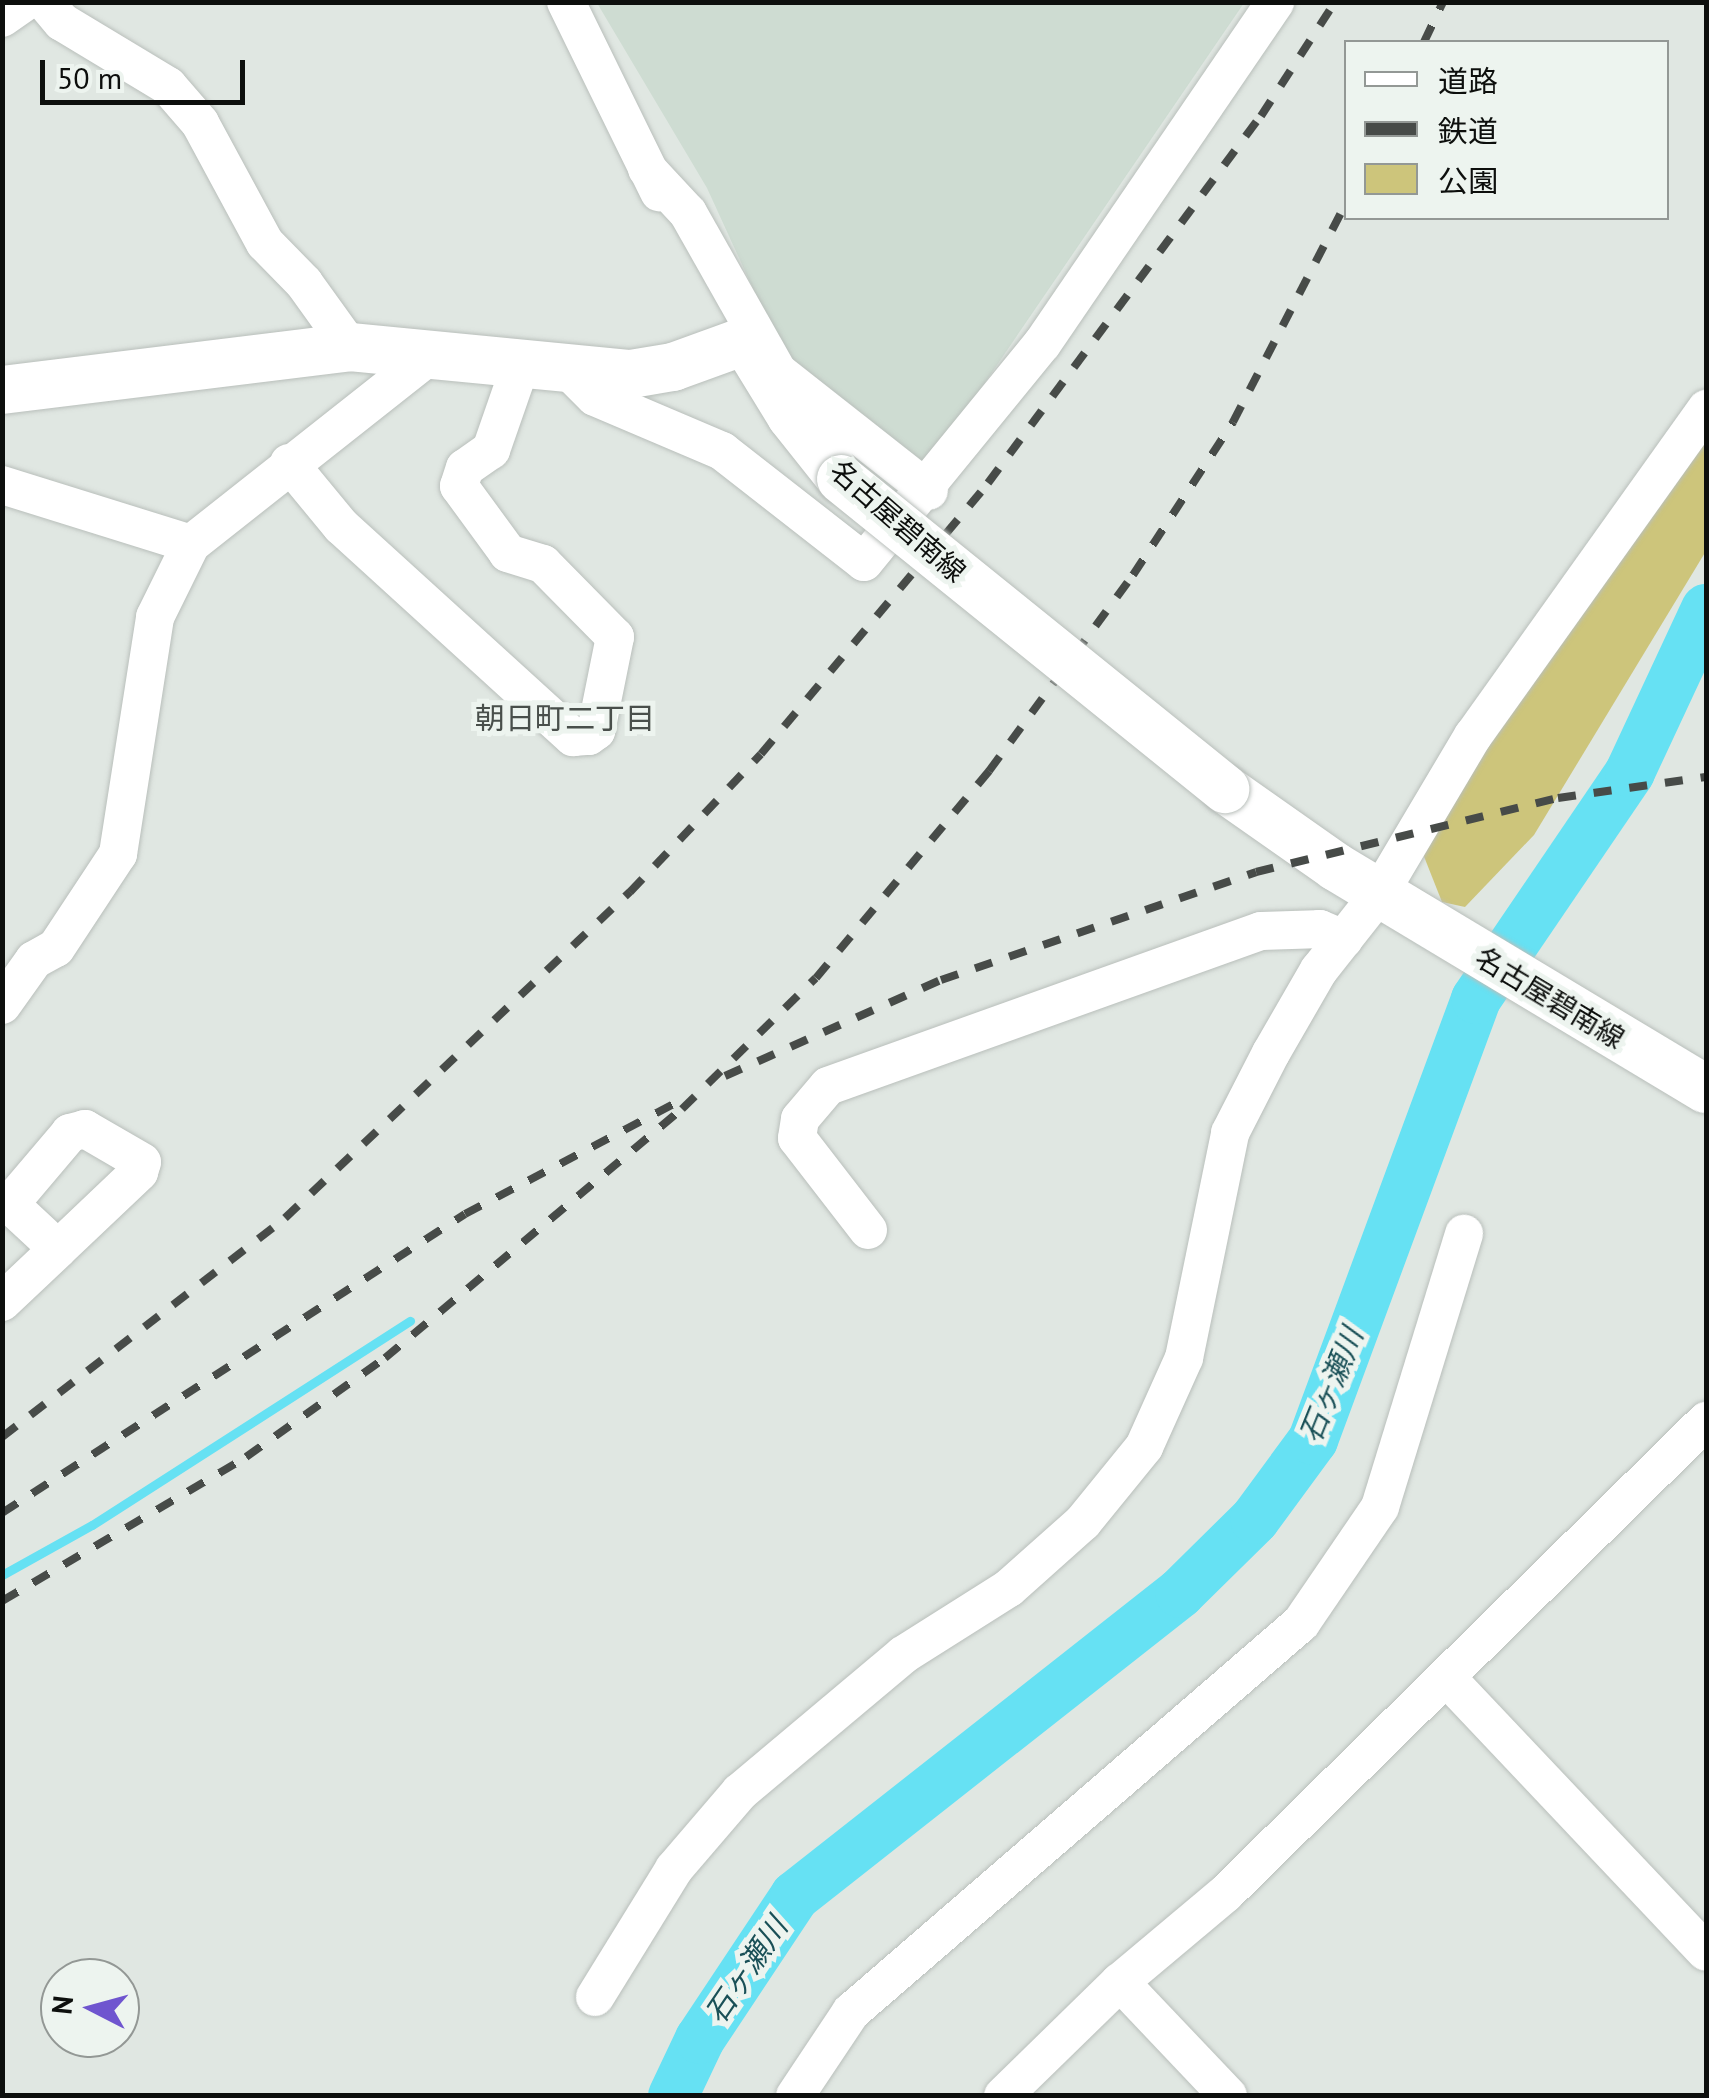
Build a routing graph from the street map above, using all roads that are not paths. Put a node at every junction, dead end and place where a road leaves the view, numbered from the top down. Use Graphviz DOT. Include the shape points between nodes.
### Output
graph roads {
  1 [pos="25,2"];
  2 [pos="45,2"];
  3 [pos="566,2"];
  4 [pos="1275,2"];
  5 [pos="2,18"];
  6 [pos="647,170"];
  7 [pos="745,341"];
  8 [pos="350,347"];
  9 [pos="435,351"];
  10 [pos="544,364"];
  11 [pos="2,390"];
  12 [pos="1706,409"];
  13 [pos="289,462"];
  14 [pos="2,486"];
  15 [pos="929,491"];
  16 [pos="191,544"];
  17 [pos="1380,894"];
  18 [pos="1344,938"];
  19 [pos="2,1005"];
  20 [pos="1706,1089"];
  21 [pos="868,1230"];
  22 [pos="1464,1234"];
  23 [pos="58,1248"];
  24 [pos="2,1302"];
  25 [pos="1706,1421"];
  26 [pos="1446,1678"];
  27 [pos="1706,1952"];
  28 [pos="1120,1982"];
  29 [pos="596,1997"];
  30 [pos="795,2096"];
  31 [pos="1003,2096"];
  32 [pos="1228,2096"];
  1 -- 5 [label="street"];
  2 -- 8 [label="street" via="62,22 168,86 200,123 265,243"];
  3 -- 6 [label="street"];
  4 -- 15 [label="street" via="1042,344"];
  6 -- 7 [label="street" via="716,304"];
  6 -- 15 [label="street" via="688,213 778,372"];
  7 -- 10 [label="main road" via="674,367 631,374"];
  7 -- 17 [label="main road, 名古屋碧南線, bridge" via="791,416 841,479 1225,789"];
  8 -- 9 [label="main road"];
  8 -- 11 [label="main road"];
  9 -- 10 [label="main road"];
  9 -- 13 [label="street"];
  10 -- 13 [label="street" via="491,450 466,468 460,486 508,553 543,564 616,637 596,731 589,736 573,737 356,539"];
  10 -- 15 [label="street" via="594,397 722,451 864,562"];
  12 -- 17 [label="street" via="1473,736"];
  13 -- 16 [label="street"];
  14 -- 16 [label="street"];
  16 -- 19 [label="street" via="155,617 118,854 56,948 34,960"];
  17 -- 18 [label="street"];
  17 -- 20 [label="main road, 名古屋碧南線"];
  18 -- 21 [label="street" via="1320,929 1261,931 828,1086 800,1119 797,1138"];
  18 -- 29 [label="street" via="1319,970 1230,1133 1184,1358 1144,1448 1083,1522 1008,1588 903,1655 740,1792 674,1869"];
  22 -- 30 [label="street" via="1380,1507 1301,1622 851,2012"];
  23 -- 24 [label="street"];
  25 -- 26 [label="street"];
  26 -- 27 [label="street"];
  26 -- 28 [label="street" via="1225,1894"];
  28 -- 31 [label="street"];
  28 -- 32 [label="street"];
}
